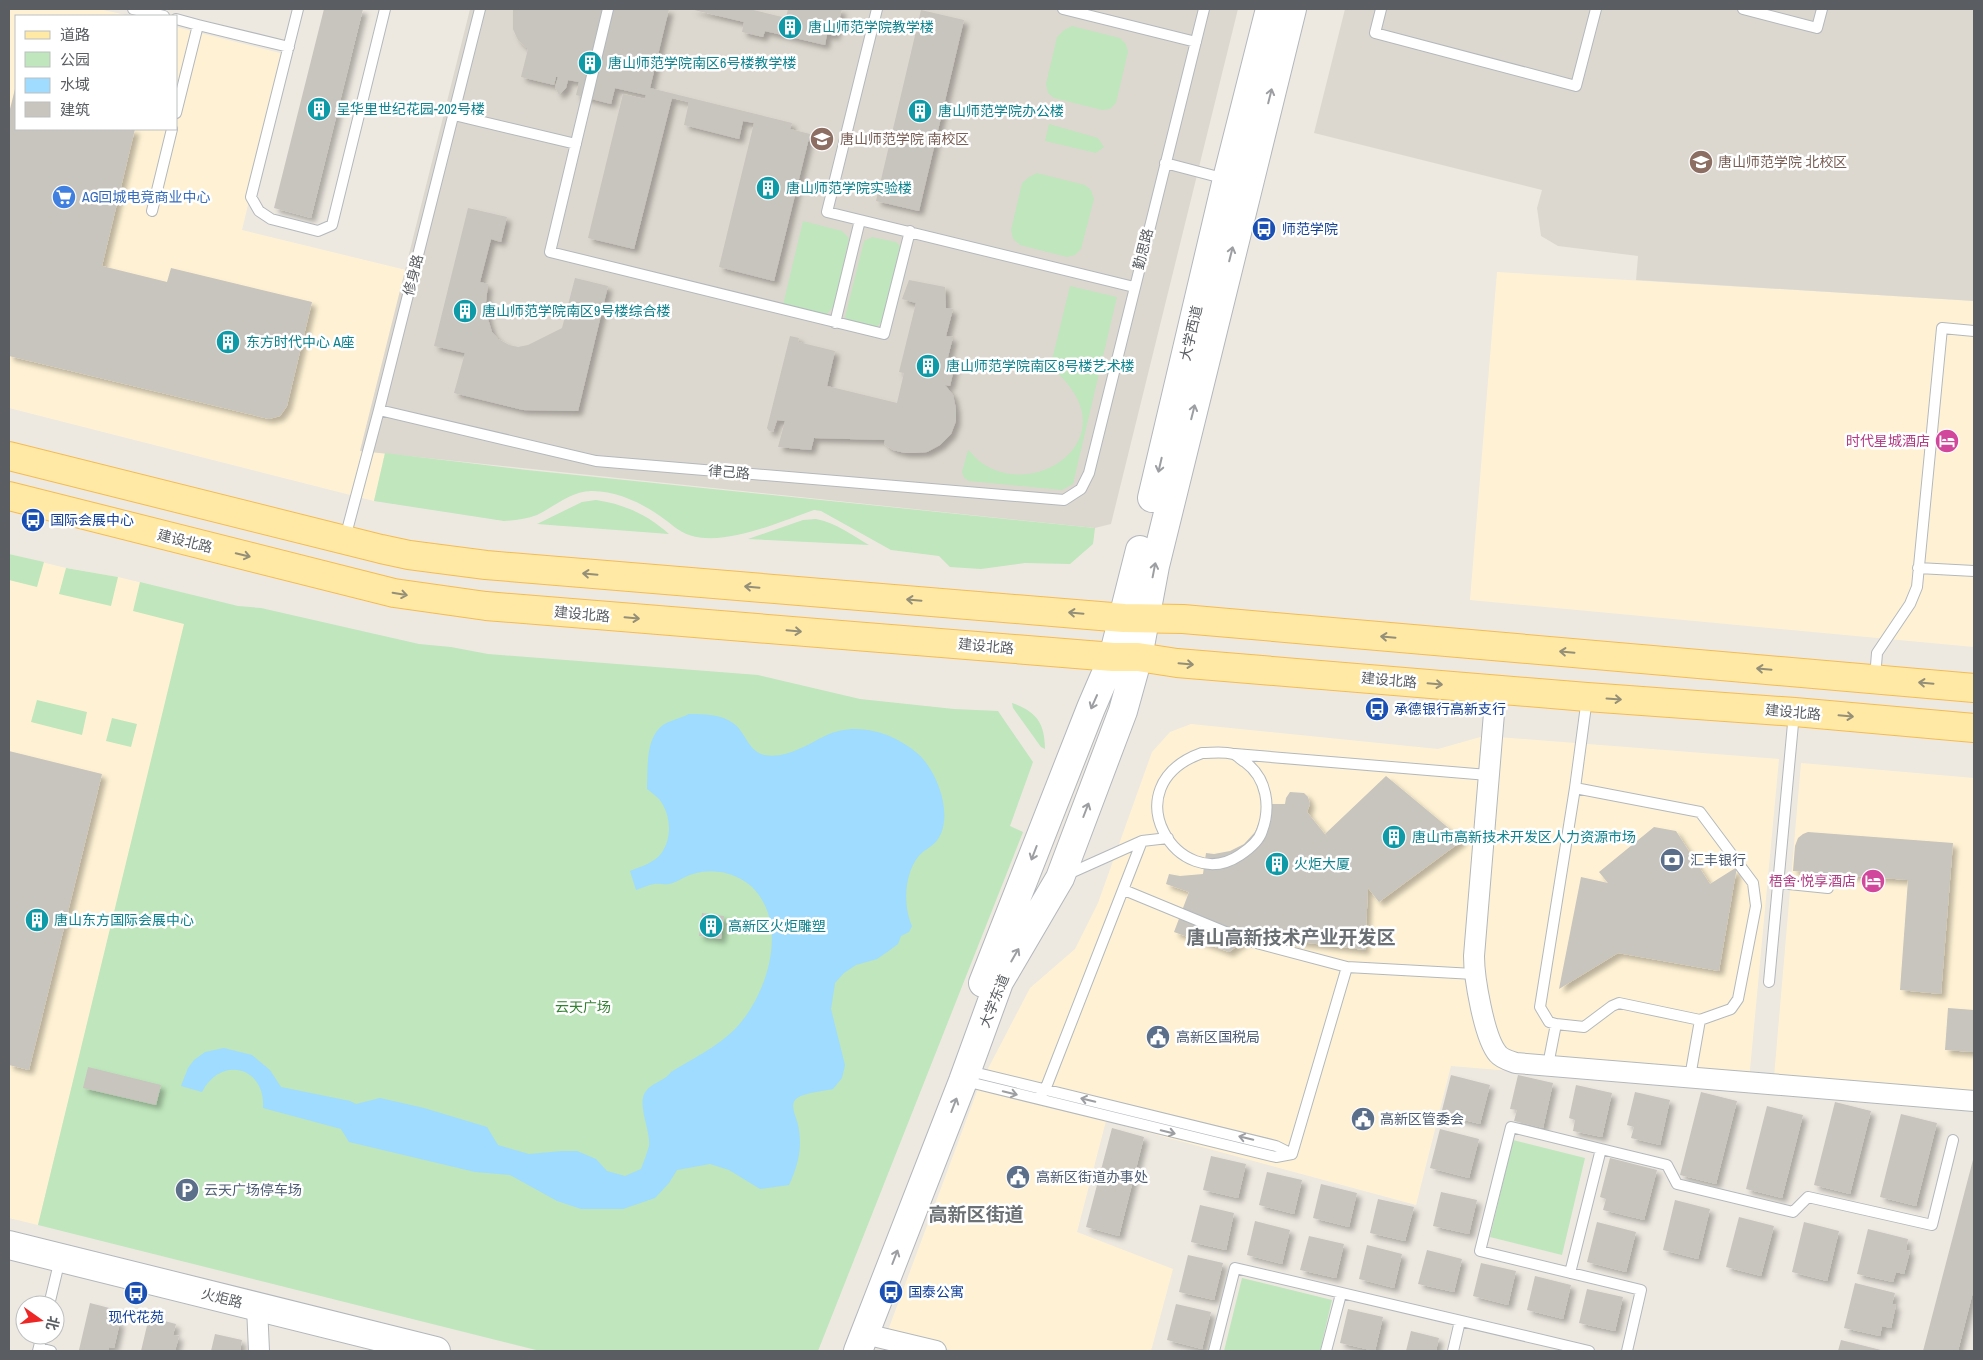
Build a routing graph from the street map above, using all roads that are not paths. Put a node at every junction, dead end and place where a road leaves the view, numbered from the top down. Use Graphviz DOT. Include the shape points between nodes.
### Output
graph roads {
  1 [pos="133,9"];
  2 [pos="298,9"];
  3 [pos="385,9"];
  4 [pos="480,9"];
  5 [pos="608,9"];
  6 [pos="877,9"];
  7 [pos="1063,9"];
  8 [pos="1204,9"];
  9 [pos="1270,9"];
  10 [pos="1292,9"];
  11 [pos="1381,9"];
  12 [pos="1596,9"];
  13 [pos="1743,9"];
  14 [pos="1822,9"];
  15 [pos="160,15"];
  16 [pos="178,20"];
  17 [pos="198,25"];
  18 [pos="1196,42"];
  19 [pos="289,47"];
  20 [pos="178,105"];
  21 [pos="454,114"];
  22 [pos="172,130"];
  23 [pos="576,144"];
  24 [pos="1165,163"];
  25 [pos="1227,179"];
  26 [pos="152,210"];
  27 [pos="860,220"];
  28 [pos="910,231"];
  29 [pos="1134,287"];
  30 [pos="835,323"];
  31 [pos="1974,331"];
  32 [pos="379,410"];
  33 [pos="9,456"];
  34 [pos="1081,489"];
  35 [pos="9,496"];
  36 [pos="344,540"];
  37 [pos="1918,568"];
  38 [pos="1974,571"];
  39 [pos="1135,618"];
  40 [pos="1126,657"];
  41 [pos="1875,679"];
  42 [pos="1974,688"];
  43 [pos="1496,689"];
  44 [pos="1587,697"];
  45 [pos="1794,712"];
  46 [pos="1974,728"];
  47 [pos="1234,754"];
  48 [pos="1488,775"];
  49 [pos="1575,788"];
  50 [pos="1168,838"];
  51 [pos="1142,840"];
  52 [pos="1060,878"];
  53 [pos="1778,883"];
  54 [pos="1828,888"];
  55 [pos="1124,890"];
  56 [pos="1347,967"];
  57 [pos="1474,974"];
  58 [pos="1769,982"];
  59 [pos="1700,1020"];
  60 [pos="1556,1024"];
  61 [pos="1548,1066"];
  62 [pos="965,1076"];
  63 [pos="1690,1077"];
  64 [pos="1045,1090"];
  65 [pos="1037,1099"];
  66 [pos="1974,1101"];
  67 [pos="1953,1140"];
  68 [pos="1601,1149"];
  69 [pos="1292,1154"];
  70 [pos="9,1245"];
  71 [pos="60,1258"];
  72 [pos="1570,1273"];
  73 [pos="1341,1294"];
  74 [pos="51,1295"];
  75 [pos="258,1307"];
  76 [pos="1460,1322"];
  77 [pos="862,1343"];
  78 [pos="38,1350"];
  79 [pos="50,1351"];
  80 [pos="259,1351"];
  81 [pos="436,1351"];
  82 [pos="838,1351"];
  83 [pos="936,1351"];
  84 [pos="1214,1351"];
  85 [pos="1326,1351"];
  86 [pos="1453,1351"];
  87 [pos="1589,1351"];
  88 [pos="1627,1351"];
  1 -- 15 [label="lane"];
  2 -- 19 [label="lane"];
  3 -- 19 [label="lane" via="332,224 318,231 271,219 259,211 251,197"];
  4 -- 21 [label="lane, 修身路"];
  5 -- 23 [label="lane"];
  6 -- 27 [label="lane" via="827,212"];
  7 -- 18 [label="lane"];
  8 -- 18 [label="lane, 勤思路"];
  9 -- 25 [label="street, 大学西道"];
  39 -- 10 [label="street, 大学西道, one-way" via="1155,566"];
  11 -- 12 [label="lane" via="1375,33 1576,86"];
  13 -- 14 [label="lane" via="1817,28"];
  16 -- 17 [label="lane"];
  17 -- 19 [label="lane"];
  17 -- 20 [label="lane"];
  18 -- 24 [label="lane, 勤思路"];
  21 -- 23 [label="lane"];
  21 -- 32 [label="lane, 修身路"];
  22 -- 26 [label="lane"];
  23 -- 30 [label="lane" via="550,252"];
  24 -- 25 [label="lane"];
  24 -- 29 [label="lane, 勤思路"];
  25 -- 39 [label="street, 大学西道, one-way"];
  27 -- 28 [label="lane"];
  27 -- 30 [label="lane"];
  28 -- 29 [label="lane"];
  28 -- 30 [label="lane" via="884,334"];
  29 -- 34 [label="lane, 勤思路" via="1089,473"];
  31 -- 37 [label="lane" via="1942,328"];
  32 -- 34 [label="lane, 律己路" via="596,461 1064,500"];
  32 -- 36 [label="lane, 修身路"];
  33 -- 36 [label="main road"];
  35 -- 40 [label="main road, 建设北路, one-way" via="394,593 440,601"];
  39 -- 36 [label="main road, one-way" via="486,566 409,555"];
  37 -- 38 [label="lane"];
  37 -- 41 [label="lane" via="1917,587 1910,604 1877,653"];
  39 -- 40 [label="street, 大学西道"];
  41 -- 39 [label="main road, one-way" via="1183,619"];
  40 -- 43 [label="main road, 建设北路, one-way"];
  52 -- 40 [label="street, 大学东道, one-way" via="1123,711"];
  40 -- 82 [label="street, 大学东道, one-way" via="1087,717"];
  42 -- 41 [label="main road, one-way"];
  43 -- 44 [label="main road, 建设北路"];
  43 -- 48 [label="street"];
  44 -- 45 [label="main road, 建设北路, one-way"];
  44 -- 49 [label="lane"];
  45 -- 46 [label="main road, 建设北路, one-way"];
  45 -- 53 [label="lane"];
  47 -- 48 [label="lane"];
  47 -- 50 [label="lane" via="1202,753 1174,768 1164,780 1157,812 1160,828"];
  47 -- 50 [label="lane" via="1260,779 1267,815 1262,833 1235,859 1217,864 1198,862 1182,854"];
  48 -- 57 [label="street"];
  49 -- 59 [label="lane" via="1700,812 1753,883 1756,906 1738,999 1731,1008"];
  49 -- 60 [label="lane" via="1540,1007 1549,1022"];
  50 -- 51 [label="lane"];
  51 -- 52 [label="lane"];
  51 -- 55 [label="lane"];
  62 -- 52 [label="street, 大学东道, one-way" via="999,982"];
  53 -- 54 [label="lane"];
  53 -- 58 [label="lane"];
  55 -- 56 [label="lane" via="1245,940"];
  55 -- 64 [label="lane"];
  56 -- 57 [label="lane"];
  56 -- 69 [label="lane"];
  57 -- 61 [label="street" via="1489,1038 1499,1055 1516,1063"];
  59 -- 60 [label="lane" via="1619,1004 1584,1027"];
  59 -- 63 [label="lane"];
  60 -- 61 [label="lane"];
  61 -- 63 [label="street"];
  62 -- 64 [label="lane"];
  62 -- 65 [label="lane, one-way"];
  77 -- 62 [label="street, 大学东道, one-way"];
  63 -- 66 [label="street"];
  64 -- 65 [label="lane"];
  69 -- 64 [label="lane, one-way" via="1276,1146"];
  65 -- 69 [label="lane, one-way" via="1276,1157"];
  67 -- 68 [label="lane" via="1932,1226 1808,1197 1793,1212 1676,1184 1667,1165"];
  68 -- 72 [label="lane"];
  68 -- 72 [label="lane" via="1511,1127 1480,1251"];
  70 -- 71 [label="street, 火炬路"];
  71 -- 74 [label="lane"];
  71 -- 75 [label="street, 火炬路"];
  72 -- 88 [label="lane" via="1641,1290"];
  73 -- 76 [label="lane"];
  73 -- 84 [label="lane" via="1235,1268"];
  73 -- 85 [label="lane"];
  75 -- 80 [label="street"];
  75 -- 81 [label="street, 火炬路"];
  76 -- 86 [label="lane"];
  76 -- 87 [label="lane"];
  77 -- 83 [label="street"];
  78 -- 79 [label="lane"];
}
